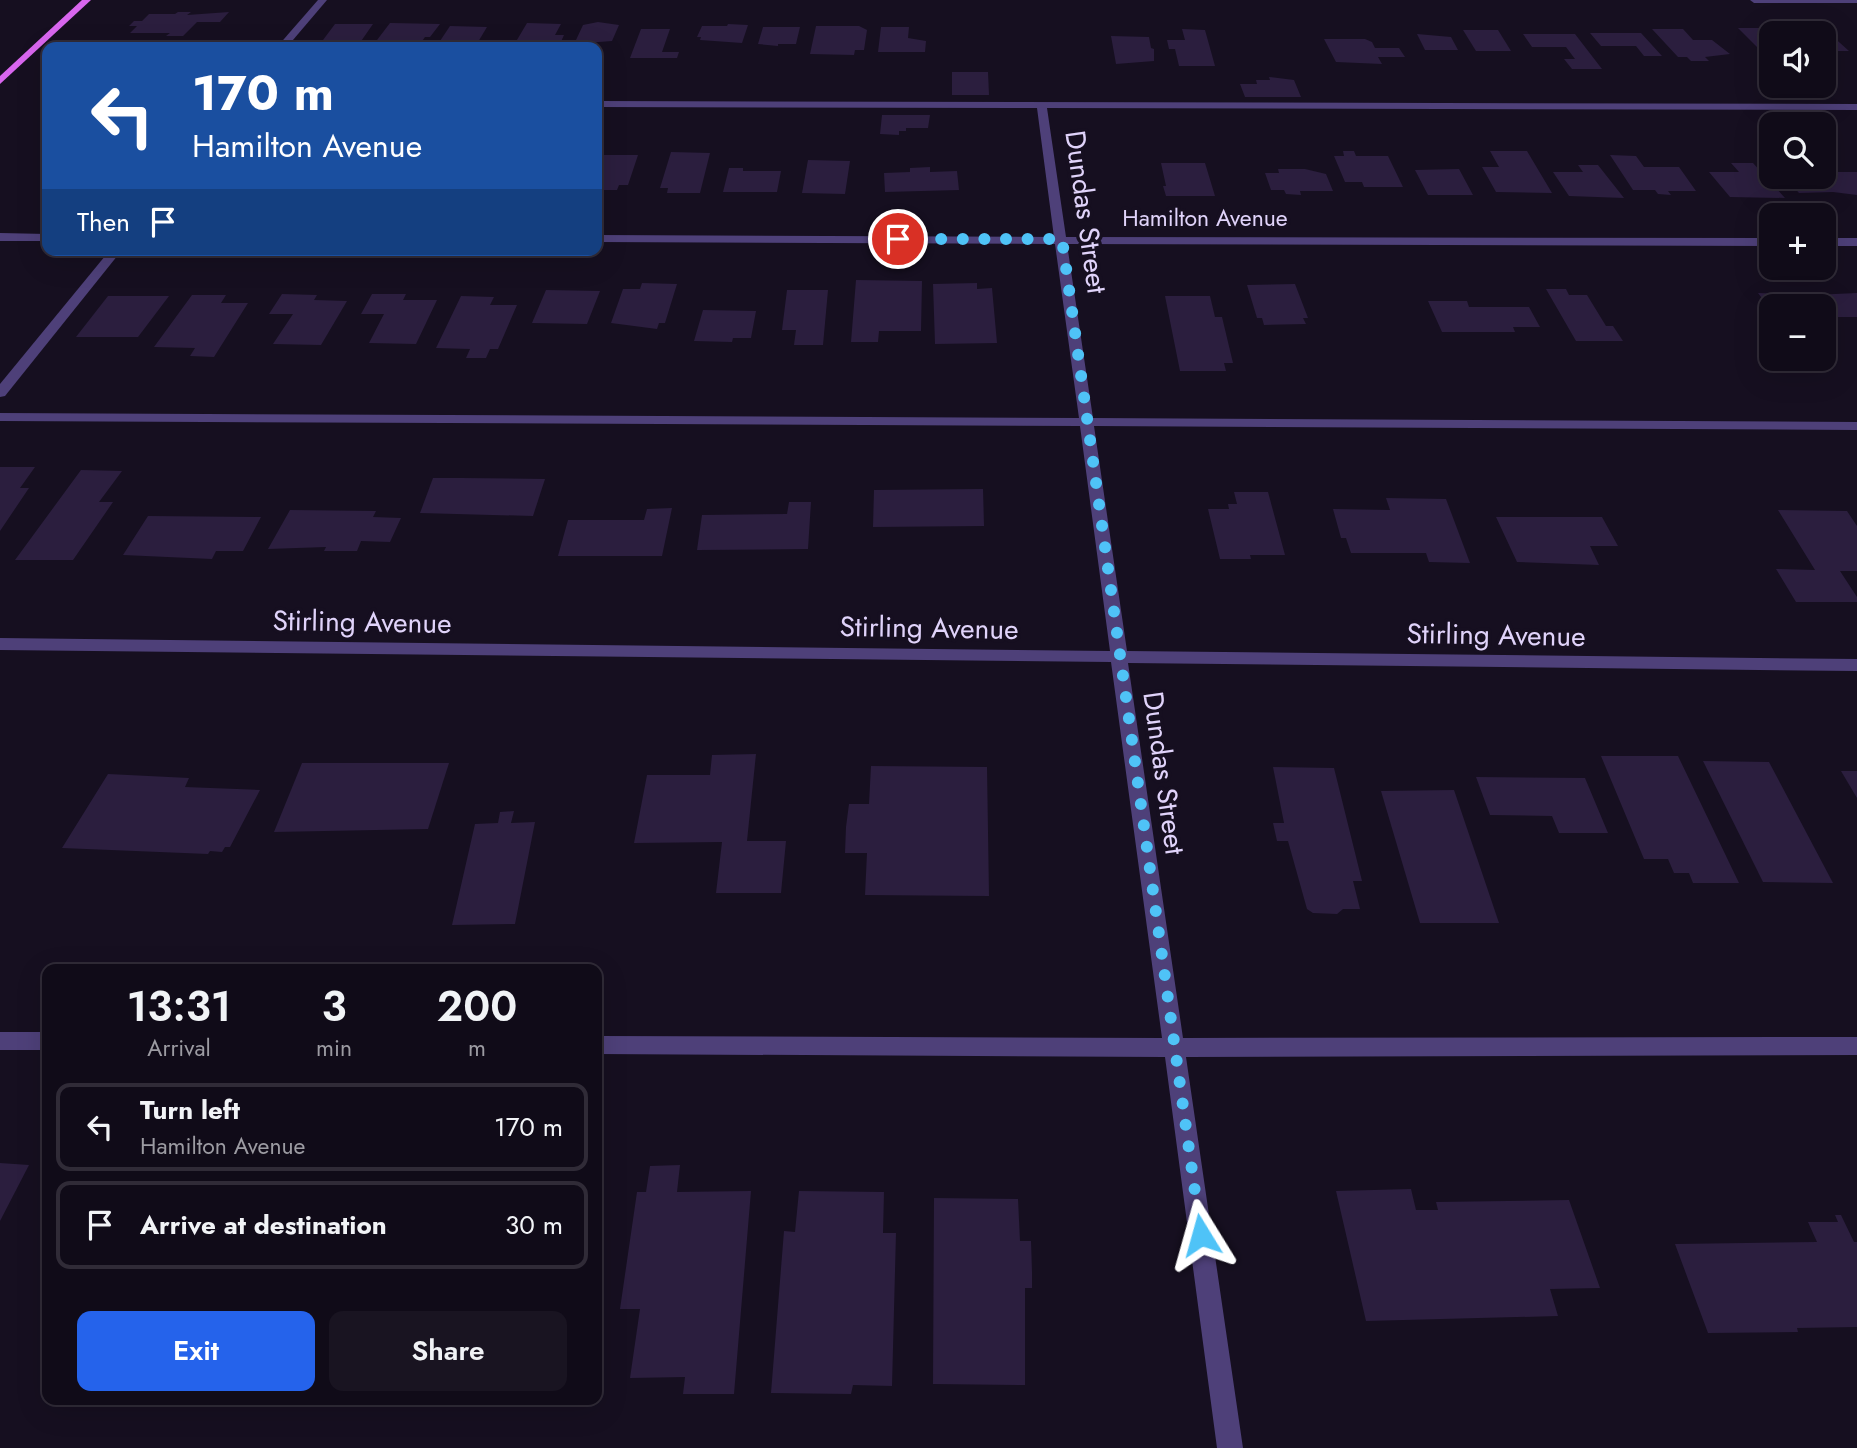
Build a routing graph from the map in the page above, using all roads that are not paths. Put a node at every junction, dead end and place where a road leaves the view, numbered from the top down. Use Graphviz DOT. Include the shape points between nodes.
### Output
graph roads {
  1 [pos="87,0"];
  2 [pos="323,0"];
  3 [pos="1754,0"];
  4 [pos="1857,1"];
  5 [pos="286,42"];
  6 [pos="0,81"];
  7 [pos="602,104"];
  8 [pos="1042,107"];
  9 [pos="1857,107"];
  10 [pos="0,237"];
  11 [pos="42,238"];
  12 [pos="1062,239"];
  13 [pos="602,240"];
  14 [pos="1759,242"];
  15 [pos="1836,242"];
  16 [pos="1857,242"];
  17 [pos="111,256"];
  18 [pos="0,393"];
  19 [pos="0,417"];
  20 [pos="1087,421"];
  21 [pos="1857,426"];
  22 [pos="0,644"];
  23 [pos="1120,657"];
  24 [pos="1857,666"];
  25 [pos="0,1041"];
  26 [pos="42,1041"];
  27 [pos="602,1045"];
  28 [pos="1857,1046"];
  29 [pos="1175,1048"];
  30 [pos="1230,1448"];
  1 -- 6 [label="main road"];
  2 -- 5 [label="street"];
  3 -- 4 [label="street"];
  7 -- 8 [label="street"];
  8 -- 9 [label="street"];
  8 -- 12 [label="street, Dundas Street"];
  10 -- 11 [label="street"];
  12 -- 13 [label="street, Hamilton Avenue"];
  12 -- 14 [label="street, Hamilton Avenue"];
  12 -- 20 [label="street, Dundas Street"];
  15 -- 16 [label="street"];
  17 -- 18 [label="street"];
  19 -- 20 [label="street"];
  20 -- 21 [label="street"];
  20 -- 23 [label="street, Dundas Street"];
  22 -- 23 [label="street, Stirling Avenue"];
  23 -- 24 [label="street, Stirling Avenue"];
  23 -- 29 [label="street, Dundas Street"];
  25 -- 26 [label="street"];
  27 -- 29 [label="street"];
  28 -- 29 [label="street"];
  29 -- 30 [label="street, Dundas Street"];
}
